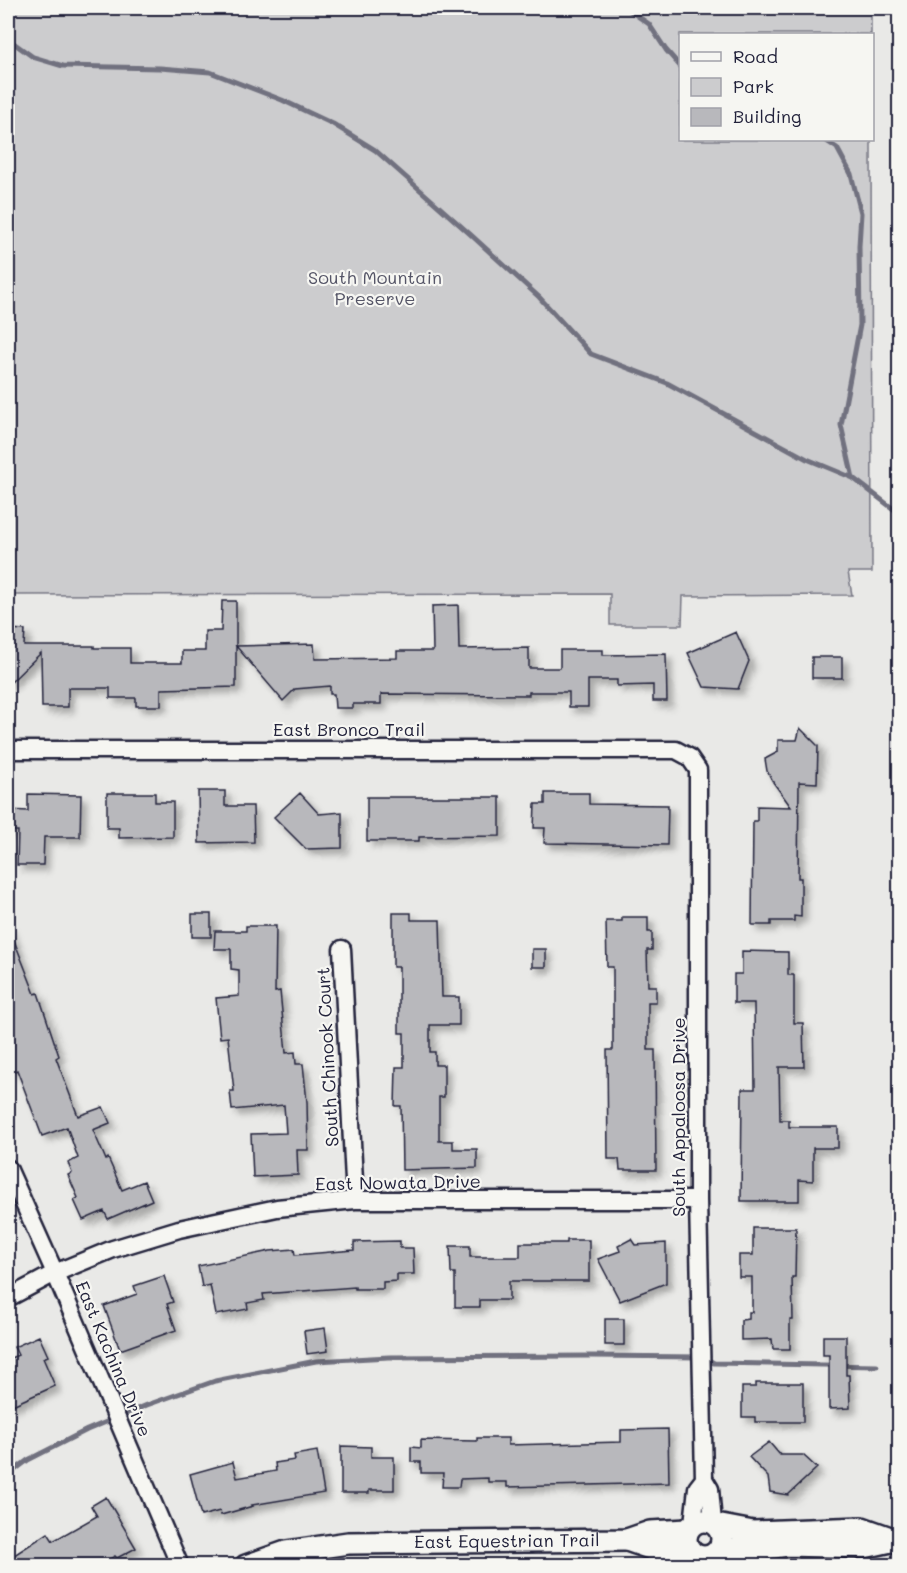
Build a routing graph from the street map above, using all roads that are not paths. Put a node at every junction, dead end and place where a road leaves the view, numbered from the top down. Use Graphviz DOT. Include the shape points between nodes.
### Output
graph roads {
  1 [pos="8,750"];
  2 [pos="689,756"];
  3 [pos="342,949"];
  4 [pos="8,1168"];
  5 [pos="355,1200"];
  6 [pos="698,1200"];
  7 [pos="55,1273"];
  8 [pos="8,1298"];
  9 [pos="897,1539"];
  10 [pos="704,1544"];
  11 [pos="180,1566"];
  12 [pos="246,1566"];
  1 -- 2 [label="street, East Bronco Trail" via="676,750"];
  2 -- 6 [label="street, South Appaloosa Drive" via="698,770"];
  3 -- 5 [label="street, South Chinook Court"];
  4 -- 7 [label="street, East Kachina Drive"];
  5 -- 6 [label="street, East Nowata Drive"];
  5 -- 7 [label="street, East Nowata Drive" via="278,1208 179,1230 113,1249"];
  6 -- 10 [label="street, South Appaloosa Drive" via="704,1479 710,1489"];
  7 -- 8 [label="street, East Nowata Drive"];
  7 -- 11 [label="street, East Kachina Drive"];
  9 -- 10 [label="street, East Equestrian Trail" via="861,1528 753,1532"];
  10 -- 12 [label="street, East Equestrian Trail" via="650,1532 627,1540 348,1543 286,1552"];
}
